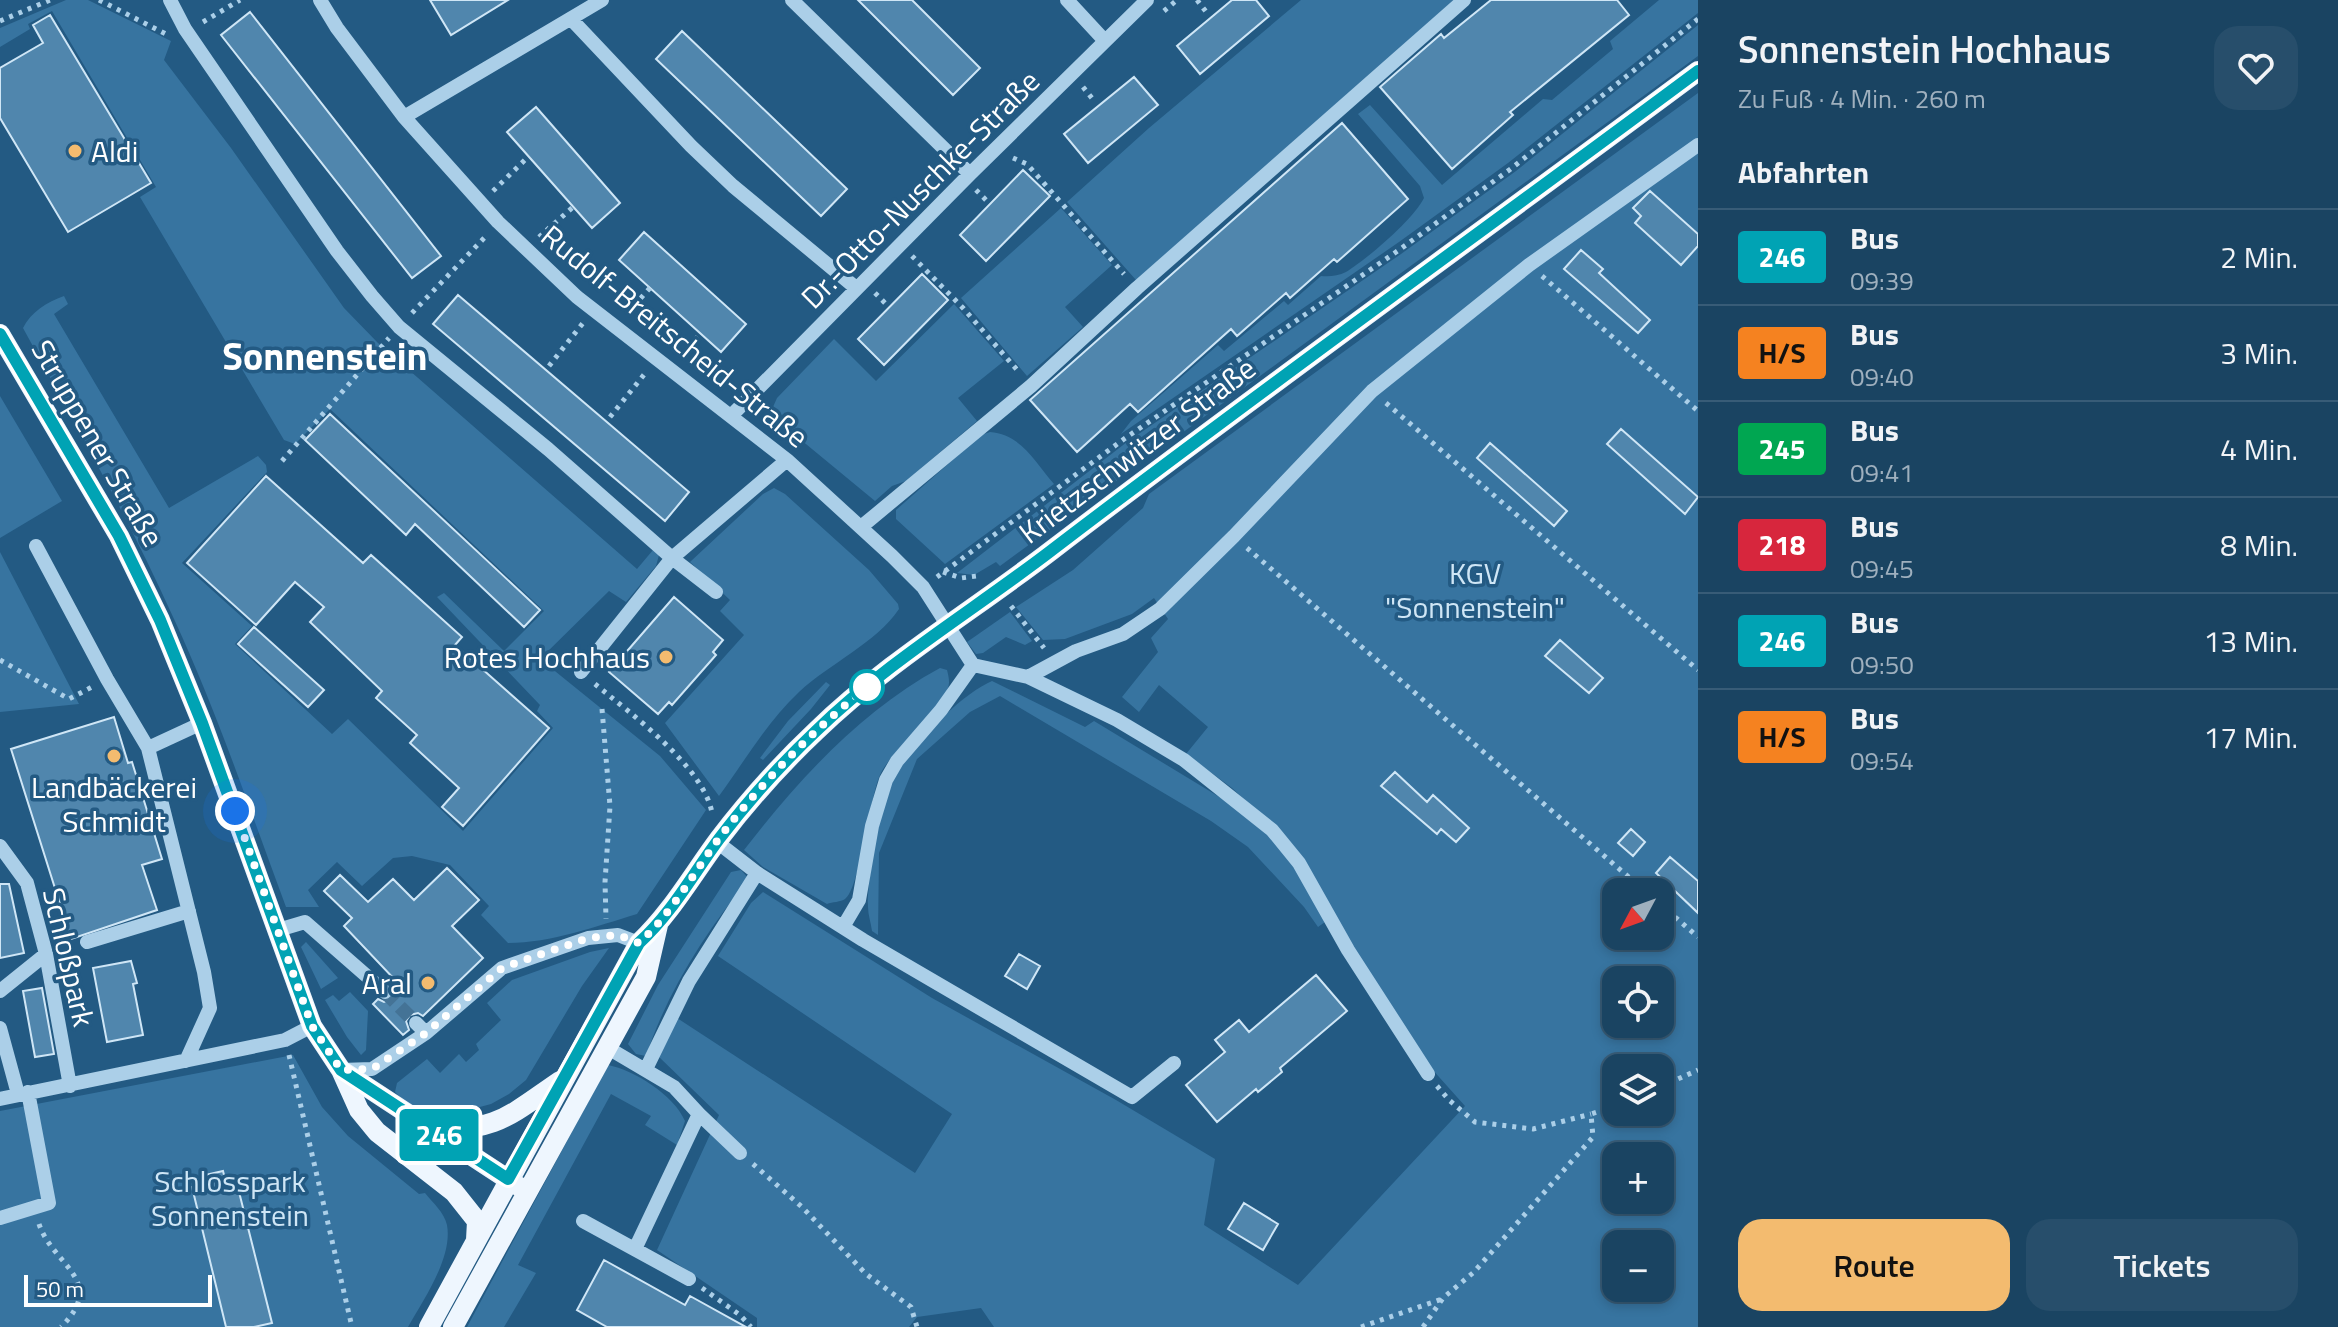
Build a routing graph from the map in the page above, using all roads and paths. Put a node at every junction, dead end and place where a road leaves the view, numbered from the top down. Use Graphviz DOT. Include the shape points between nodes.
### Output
graph roads {
  1 [pos="50,0"];
  2 [pos="99,0"];
  3 [pos="170,0"];
  4 [pos="240,0"];
  5 [pos="320,0"];
  6 [pos="602,0"];
  7 [pos="792,0"];
  8 [pos="1067,0"];
  9 [pos="1147,0"];
  10 [pos="1197,0"];
  11 [pos="1464,0"];
  12 [pos="1207,13"];
  13 [pos="1698,19"];
  14 [pos="572,20"];
  15 [pos="0,21"];
  16 [pos="185,29"];
  17 [pos="1105,41"];
  18 [pos="1698,71"];
  19 [pos="1083,86"];
  20 [pos="1095,102"];
  21 [pos="404,117"];
  22 [pos="1698,145"];
  23 [pos="529,156"];
  24 [pos="1008,156"];
  25 [pos="970,174"];
  26 [pos="976,190"];
  27 [pos="493,191"];
  28 [pos="987,201"];
  29 [pos="573,207"];
  30 [pos="539,238"];
  31 [pos="911,255"];
  32 [pos="1529,265"];
  33 [pos="650,288"];
  34 [pos="856,288"];
  35 [pos="1137,288"];
  36 [pos="874,293"];
  37 [pos="885,303"];
  38 [pos="594,310"];
  39 [pos="627,313"];
  40 [pos="701,333"];
  41 [pos="0,334"];
  42 [pos="681,356"];
  43 [pos="657,359"];
  44 [pos="549,366"];
  45 [pos="1031,386"];
  46 [pos="1372,391"];
  47 [pos="1698,411"];
  48 [pos="731,416"];
  49 [pos="610,417"];
  50 [pos="787,460"];
  51 [pos="861,527"];
  52 [pos="1234,536"];
  53 [pos="36,546"];
  54 [pos="672,558"];
  55 [pos="987,571"];
  56 [pos="943,572"];
  57 [pos="923,587"];
  58 [pos="716,592"];
  59 [pos="1007,601"];
  60 [pos="948,627"];
  61 [pos="0,660"];
  62 [pos="1056,662"];
  63 [pos="973,665"];
  64 [pos="1698,670"];
  65 [pos="581,672"];
  66 [pos="1028,677"];
  67 [pos="107,679"];
  68 [pos="602,709"];
  69 [pos="202,723"];
  70 [pos="148,748"];
  71 [pos="717,842"];
  72 [pos="0,846"];
  73 [pos="757,873"];
  74 [pos="1630,878"];
  75 [pos="189,911"];
  76 [pos="1674,916"];
  77 [pos="658,925"];
  78 [pos="843,927"];
  79 [pos="278,930"];
  80 [pos="606,936"];
  81 [pos="1698,937"];
  82 [pos="87,942"];
  83 [pos="639,943"];
  84 [pos="46,954"];
  85 [pos="0,991"];
  86 [pos="385,992"];
  87 [pos="312,1026"];
  88 [pos="0,1028"];
  89 [pos="285,1040"];
  90 [pos="608,1048"];
  91 [pos="186,1061"];
  92 [pos="1174,1063"];
  93 [pos="646,1069"];
  94 [pos="341,1070"];
  95 [pos="1698,1070"];
  96 [pos="1428,1074"];
  97 [pos="563,1078"];
  98 [pos="1674,1081"];
  99 [pos="70,1086"];
  100 [pos="23,1093"];
  101 [pos="0,1099"];
  102 [pos="1602,1110"];
  103 [pos="699,1114"];
  104 [pos="1591,1114"];
  105 [pos="429,1129"];
  106 [pos="740,1153"];
  107 [pos="508,1179"];
  108 [pos="528,1192"];
  109 [pos="38,1207"];
  110 [pos="0,1218"];
  111 [pos="583,1221"];
  112 [pos="476,1241"];
  113 [pos="635,1249"];
  114 [pos="689,1279"];
  115 [pos="1443,1298"];
  116 [pos="61,1327"];
  117 [pos="352,1327"];
  118 [pos="429,1327"];
  119 [pos="453,1327"];
  120 [pos="751,1327"];
  121 [pos="917,1327"];
  122 [pos="1361,1327"];
  123 [pos="1423,1327"];
  1 -- 15 [label="path"];
  2 -- 16 [label="path" via="173,37"];
  3 -- 16 [label="street"];
  4 -- 16 [label="path"];
  5 -- 21 [label="street, Rudolf-Breitscheid-Straße"];
  6 -- 14 [label="street"];
  7 -- 25 [label="street"];
  8 -- 17 [label="street"];
  9 -- 17 [label="street, Dr.-Otto-Nuschke-Straße"];
  10 -- 12 [label="path"];
  11 -- 35 [label="street"];
  13 -- 56 [label="path" via="1512,168"];
  14 -- 21 [label="street"];
  14 -- 34 [label="street" via="733,186"];
  16 -- 54 [label="street" via="337,251 399,327"];
  17 -- 25 [label="street, Dr.-Otto-Nuschke-Straße"];
  18 -- 60 [label="main road, Krietzschwitzer Straße"];
  19 -- 20 [label="path"];
  21 -- 38 [label="street, Rudolf-Breitscheid-Straße" via="498,222"];
  22 -- 32 [label="street"];
  23 -- 27 [label="path"];
  24 -- 35 [label="path" via="1027,164"];
  25 -- 34 [label="street, Dr.-Otto-Nuschke-Straße"];
  26 -- 28 [label="path"];
  29 -- 30 [label="path"];
  31 -- 45 [label="path"];
  32 -- 46 [label="street"];
  32 -- 47 [label="path"];
  33 -- 39 [label="path"];
  34 -- 48 [label="street, Dr.-Otto-Nuschke-Straße"];
  35 -- 45 [label="street"];
  36 -- 37 [label="path"];
  38 -- 43 [label="street, Rudolf-Breitscheid-Straße"];
  38 -- 44 [label="path"];
  40 -- 42 [label="path"];
  41 -- 69 [label="main road, Struppener Straße" via="119,536"];
  43 -- 48 [label="street, Rudolf-Breitscheid-Straße"];
  43 -- 49 [label="path"];
  45 -- 51 [label="street"];
  46 -- 52 [label="street"];
  46 -- 64 [label="path"];
  48 -- 50 [label="street, Rudolf-Breitscheid-Straße"];
  50 -- 51 [label="street, Rudolf-Breitscheid-Straße"];
  50 -- 54 [label="street"];
  51 -- 57 [label="street, Rudolf-Breitscheid-Straße"];
  52 -- 62 [label="street" via="1160,609 1123,634"];
  52 -- 74 [label="path"];
  53 -- 67 [label="street"];
  54 -- 58 [label="street"];
  54 -- 65 [label="street"];
  55 -- 56 [label="path" via="970,578"];
  56 -- 57 [label="path"];
  57 -- 60 [label="street, Rudolf-Breitscheid-Straße"];
  59 -- 62 [label="path"];
  60 -- 63 [label="street, Rudolf-Breitscheid-Straße"];
  60 -- 71 [label="main road, Krietzschwitzer Straße" via="816,730"];
  61 -- 67 [label="path" via="69,699"];
  62 -- 66 [label="street"];
  63 -- 66 [label="street"];
  63 -- 78 [label="street" via="886,780 859,900"];
  65 -- 71 [label="path" via="669,745 710,800"];
  66 -- 96 [label="street" via="1184,760 1272,830 1299,863"];
  67 -- 70 [label="street"];
  68 -- 80 [label="path" via="610,806"];
  69 -- 70 [label="street"];
  69 -- 79 [label="main road, Struppener Straße"];
  70 -- 75 [label="street"];
  71 -- 73 [label="street"];
  71 -- 77 [label="main road, Krietzschwitzer Straße"];
  72 -- 84 [label="street, Schloßpark" via="27,883"];
  73 -- 78 [label="street"];
  73 -- 93 [label="street" via="689,981"];
  75 -- 82 [label="street"];
  75 -- 91 [label="street" via="210,1008"];
  76 -- 81 [label="path"];
  77 -- 83 [label="main road, Krietzschwitzer Straße"];
  77 -- 90 [label="main road, Krietzschwitzer Straße" via="646,977"];
  78 -- 92 [label="street" via="1132,1097"];
  79 -- 86 [label="street" via="305,922"];
  79 -- 87 [label="main road, Struppener Straße"];
  80 -- 83 [label="street"];
  80 -- 94 [label="street" via="502,968 372,1069"];
  83 -- 97 [label="main road, Krietzschwitzer Straße"];
  84 -- 85 [label="street"];
  84 -- 99 [label="street, Schloßpark"];
  87 -- 89 [label="street"];
  87 -- 94 [label="main road, Struppener Straße"];
  88 -- 100 [label="street"];
  89 -- 91 [label="street"];
  89 -- 117 [label="path"];
  90 -- 93 [label="street"];
  90 -- 108 [label="main road, Krietzschwitzer Straße"];
  91 -- 99 [label="street"];
  93 -- 103 [label="street" via="674,1087"];
  94 -- 105 [label="main road, Struppener Straße"];
  94 -- 112 [label="main road, Struppener Straße" via="359,1110 377,1132 462,1202 477,1221"];
  95 -- 98 [label="path"];
  96 -- 104 [label="path" via="1475,1122 1533,1129"];
  97 -- 105 [label="main road" via="504,1120 476,1129"];
  97 -- 107 [label="main road, Krietzschwitzer Straße"];
  99 -- 100 [label="street"];
  100 -- 101 [label="street"];
  100 -- 109 [label="street" via="49,1203"];
  102 -- 104 [label="path"];
  103 -- 106 [label="street"];
  103 -- 113 [label="street"];
  104 -- 115 [label="path" via="1593,1137 1474,1272"];
  105 -- 107 [label="main road, Struppener Straße"];
  106 -- 121 [label="path" via="866,1274 911,1307"];
  107 -- 108 [label="main road, Struppener Straße"];
  107 -- 112 [label="main road, Krietzschwitzer Straße"];
  108 -- 119 [label="main road, Krietzschwitzer Straße"];
  109 -- 110 [label="street"];
  109 -- 116 [label="path" via="39,1227 78,1284 80,1301"];
  111 -- 113 [label="street"];
  112 -- 118 [label="main road, Krietzschwitzer Straße"];
  113 -- 114 [label="street"];
  114 -- 120 [label="path"];
  115 -- 122 [label="path"];
  115 -- 123 [label="path"];
}
